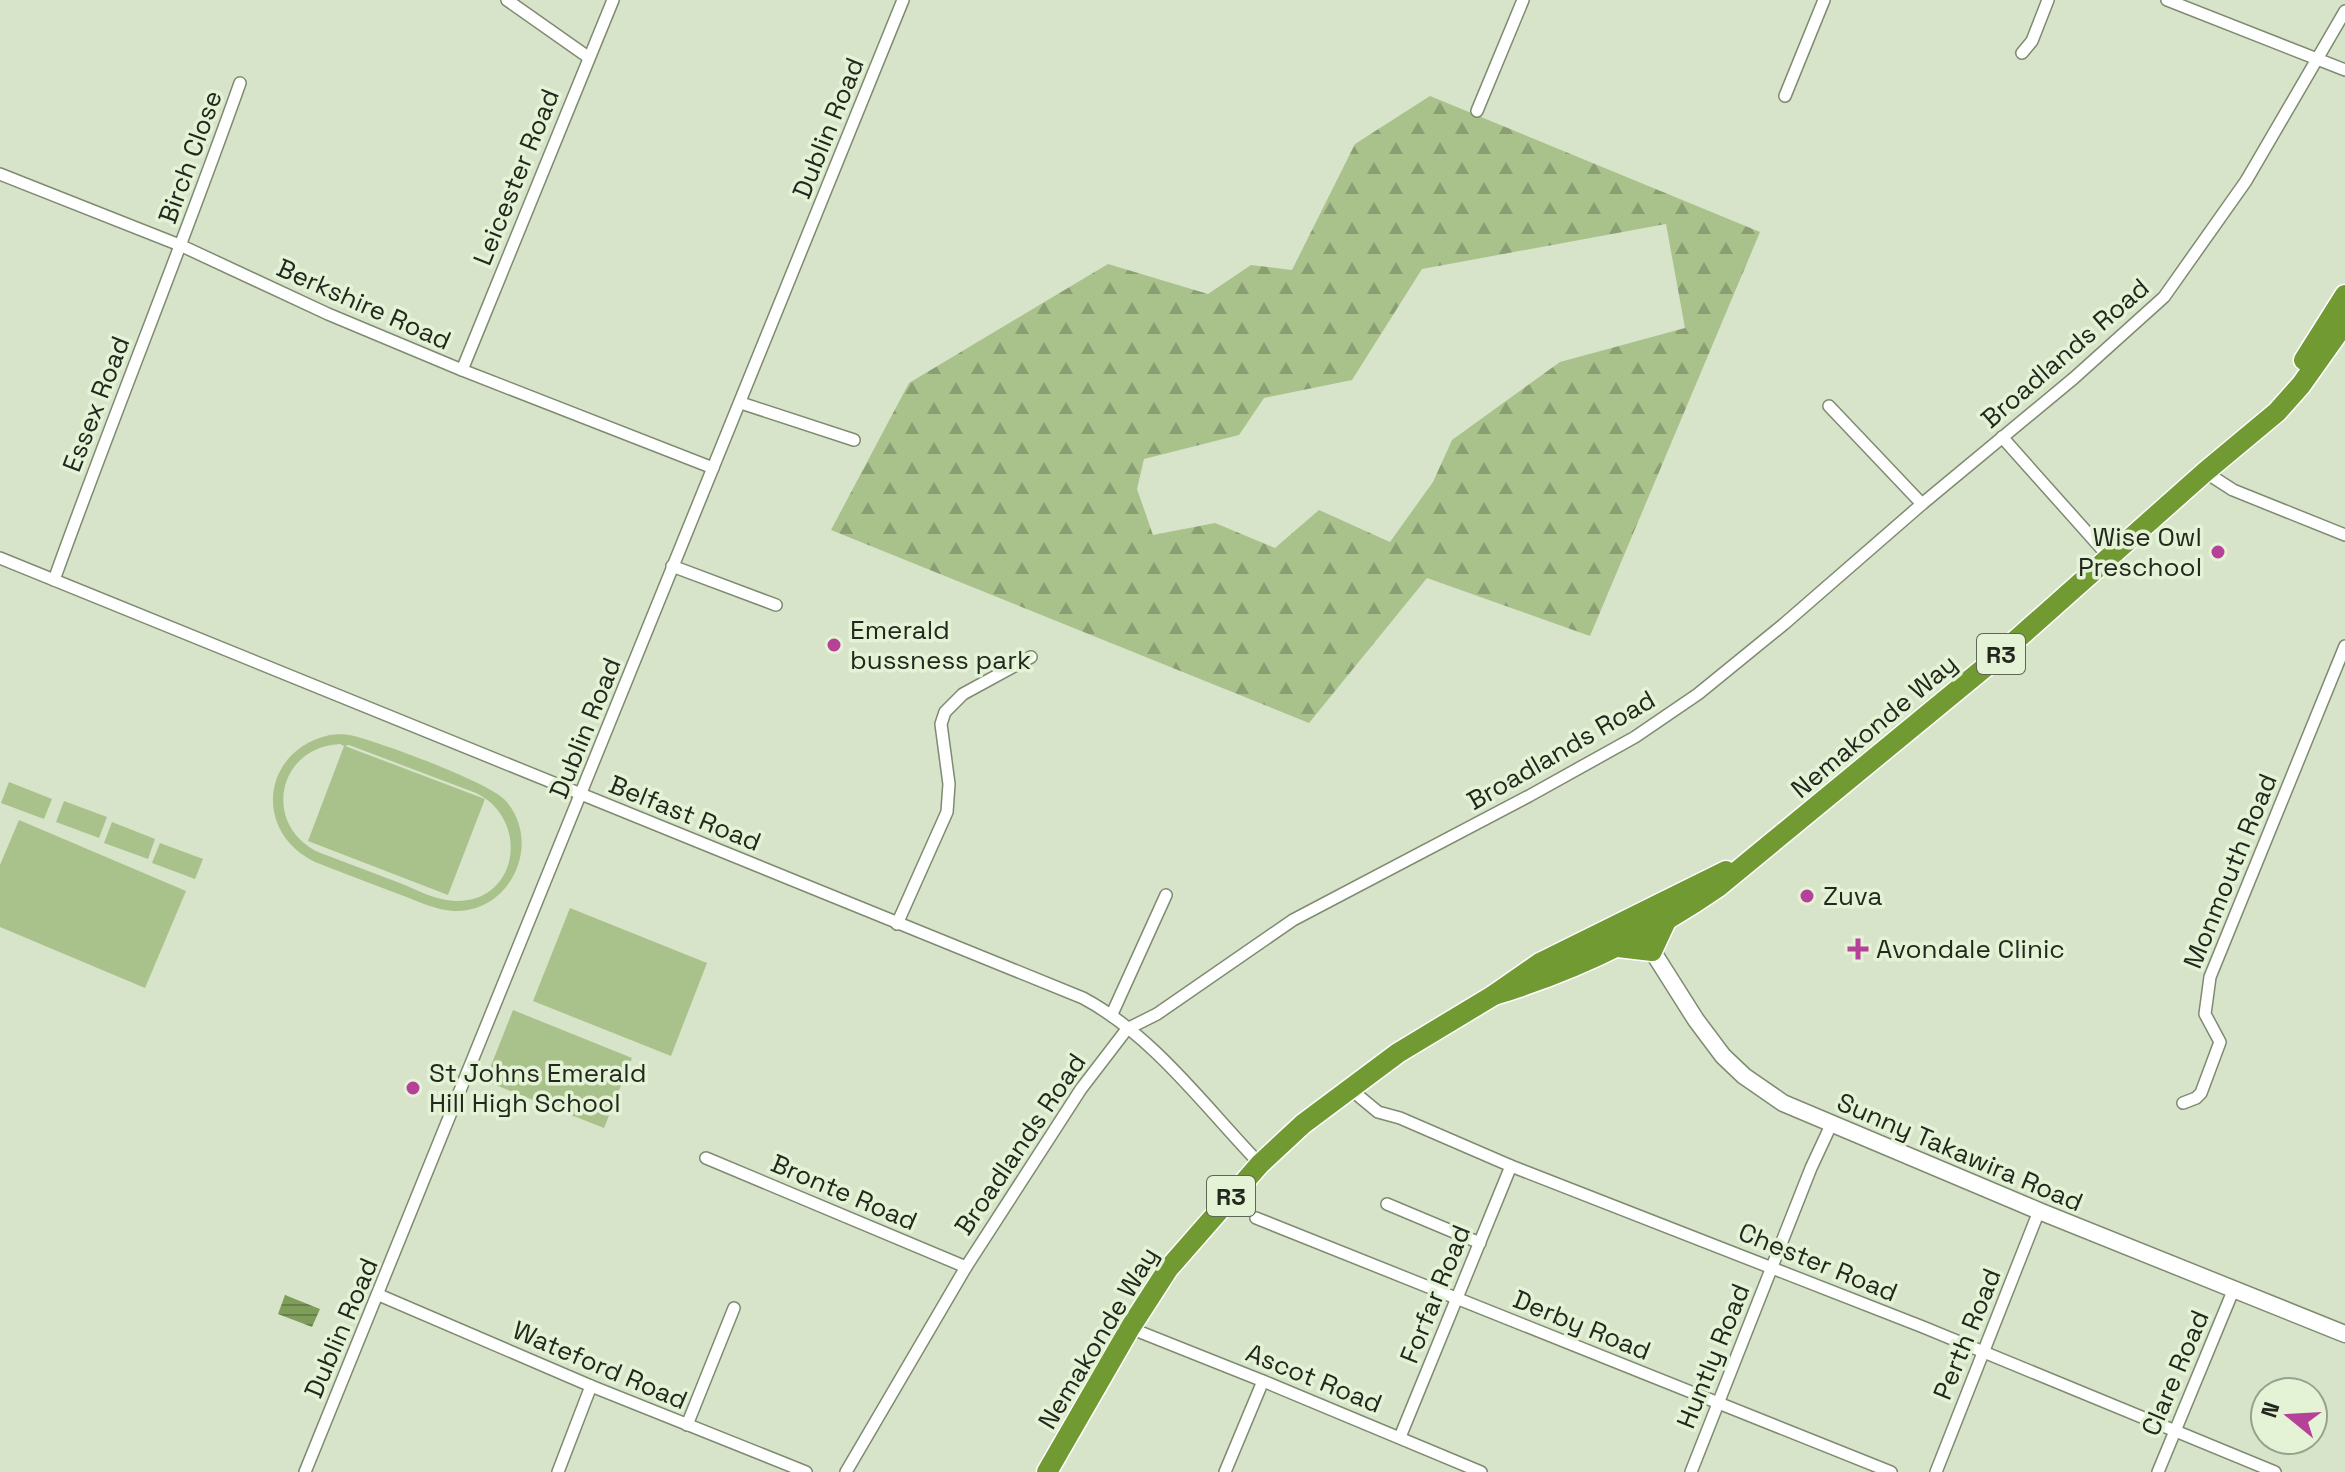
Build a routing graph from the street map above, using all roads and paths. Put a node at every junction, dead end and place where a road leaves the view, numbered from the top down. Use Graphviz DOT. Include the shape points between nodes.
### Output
graph roads {
  1 [pos="507,0"];
  2 [pos="613,0"];
  3 [pos="903,0"];
  4 [pos="1523,0"];
  5 [pos="1824,0"];
  6 [pos="2048,0"];
  7 [pos="2167,0"];
  8 [pos="2345,11"];
  9 [pos="2022,53"];
  10 [pos="588,57"];
  11 [pos="2317,60"];
  12 [pos="2345,70"];
  13 [pos="240,83"];
  14 [pos="1785,96"];
  15 [pos="1477,111"];
  16 [pos="0,174"];
  17 [pos="182,246"];
  18 [pos="2345,295"];
  19 [pos="2345,323"];
  20 [pos="462,370"];
  21 [pos="741,403"];
  22 [pos="1829,406"];
  23 [pos="2249,435"];
  24 [pos="2002,437"];
  25 [pos="854,440"];
  26 [pos="713,468"];
  27 [pos="2205,472"];
  28 [pos="1922,504"];
  29 [pos="2345,535"];
  30 [pos="2109,557"];
  31 [pos="0,558"];
  32 [pos="672,566"];
  33 [pos="54,580"];
  34 [pos="776,605"];
  35 [pos="2345,646"];
  36 [pos="1031,657"];
  37 [pos="582,795"];
  38 [pos="1745,864"];
  39 [pos="1166,895"];
  40 [pos="897,924"];
  41 [pos="1642,934"];
  42 [pos="1494,995"];
  43 [pos="1112,1014"];
  44 [pos="1127,1029"];
  45 [pos="1349,1088"];
  46 [pos="2183,1103"];
  47 [pos="1831,1125"];
  48 [pos="706,1158"];
  49 [pos="1260,1164"];
  50 [pos="1511,1166"];
  51 [pos="1387,1204"];
  52 [pos="2039,1211"];
  53 [pos="1256,1218"];
  54 [pos="1480,1243"];
  55 [pos="966,1267"];
  56 [pos="1772,1267"];
  57 [pos="2233,1291"];
  58 [pos="379,1295"];
  59 [pos="1457,1299"];
  60 [pos="734,1308"];
  61 [pos="1130,1328"];
  62 [pos="2345,1334"];
  63 [pos="1984,1353"];
  64 [pos="1263,1381"];
  65 [pos="591,1386"];
  66 [pos="1718,1404"];
  67 [pos="687,1425"];
  68 [pos="2174,1431"];
  69 [pos="1400,1437"];
  70 [pos="1464,1469"];
  71 [pos="305,1472"];
  72 [pos="558,1472"];
  73 [pos="806,1472"];
  74 [pos="846,1472"];
  75 [pos="1047,1472"];
  76 [pos="1225,1472"];
  77 [pos="1481,1472"];
  78 [pos="1691,1472"];
  79 [pos="1891,1472"];
  80 [pos="1936,1472"];
  81 [pos="2158,1472"];
  82 [pos="2275,1472"];
  1 -- 10 [label="street"];
  2 -- 10 [label="street, Leicester Road"];
  3 -- 21 [label="street, Dublin Road"];
  4 -- 15 [label="street"];
  5 -- 14 [label="street"];
  6 -- 9 [label="street"];
  7 -- 11 [label="street"];
  8 -- 11 [label="street, Broadlands Road"];
  10 -- 20 [label="street, Leicester Road"];
  11 -- 12 [label="street"];
  11 -- 24 [label="street, Broadlands Road" via="2246,181 2164,297"];
  13 -- 17 [label="street, Birch Close"];
  16 -- 17 [label="street, Berkshire Road"];
  17 -- 20 [label="street, Berkshire Road"];
  17 -- 33 [label="street, Essex Road"];
  18 -- 23 [label="highway, Nemakonde Way / R3"];
  19 -- 23 [label="highway, Nemakonde Way / R3" via="2289,400"];
  20 -- 26 [label="street, Berkshire Road"];
  21 -- 25 [label="street"];
  21 -- 26 [label="street, Dublin Road"];
  22 -- 28 [label="street"];
  23 -- 27 [label="highway, Nemakonde Way / R3"];
  24 -- 28 [label="street, Broadlands Road"];
  24 -- 30 [label="street"];
  26 -- 32 [label="street, Dublin Road"];
  27 -- 29 [label="street" via="2233,490"];
  27 -- 30 [label="highway, Nemakonde Way / R3"];
  28 -- 44 [label="street, Broadlands Road" via="1698,694 1635,737 1293,920"];
  30 -- 38 [label="highway, Nemakonde Way / R3" via="1989,664"];
  31 -- 33 [label="street, Belfast Road"];
  32 -- 34 [label="street"];
  32 -- 37 [label="street, Dublin Road"];
  33 -- 37 [label="street, Belfast Road"];
  35 -- 46 [label="street, Monmouth Road" via="2210,977 2205,1014 2220,1042 2201,1093"];
  36 -- 40 [label="street" via="963,694 945,712 941,724 947,812"];
  37 -- 40 [label="street, Belfast Road"];
  37 -- 58 [label="street, Dublin Road"];
  38 -- 41 [label="highway, Nemakonde Way / R3"];
  38 -- 41 [label="highway, Nemakonde Way / R3" via="1712,877"];
  39 -- 43 [label="street"];
  40 -- 43 [label="street, Belfast Road"];
  41 -- 42 [label="highway, Nemakonde Way / R3" via="1539,981"];
  41 -- 42 [label="highway, Nemakonde Way / R3" via="1540,963"];
  41 -- 47 [label="main road, Sunny Takawira Road" via="1723,1056 1783,1103"];
  42 -- 45 [label="highway, Nemakonde Way / R3"];
  43 -- 44 [label="street, Belfast Road"];
  44 -- 49 [label="street, Belfast Road"];
  44 -- 55 [label="street, Broadlands Road" via="1081,1089"];
  45 -- 49 [label="highway, Nemakonde Way / R3"];
  45 -- 50 [label="street, Chester Road" via="1378,1112"];
  47 -- 52 [label="main road, Sunny Takawira Road"];
  47 -- 56 [label="street, Huntly Road"];
  48 -- 55 [label="street, Bronte Road"];
  49 -- 61 [label="highway, Nemakonde Way / R3" via="1178,1256"];
  50 -- 54 [label="street, Forfar Road"];
  50 -- 56 [label="street, Chester Road"];
  51 -- 54 [label="street"];
  52 -- 57 [label="main road, Sunny Takawira Road"];
  52 -- 63 [label="street, Perth Road"];
  53 -- 59 [label="street, Derby Road"];
  54 -- 59 [label="street, Forfar Road"];
  55 -- 74 [label="street, Broadlands Road"];
  56 -- 63 [label="street, Chester Road"];
  56 -- 66 [label="street, Huntly Road"];
  57 -- 62 [label="main road, Sunny Takawira Road"];
  57 -- 68 [label="street, Clare Road"];
  58 -- 65 [label="street, Wateford Road"];
  58 -- 71 [label="street, Dublin Road"];
  59 -- 66 [label="street, Derby Road"];
  59 -- 69 [label="street, Forfar Road"];
  60 -- 67 [label="street"];
  61 -- 64 [label="street, Ascot Road"];
  61 -- 75 [label="highway, Nemakonde Way / R3"];
  63 -- 68 [label="street, Chester Road"];
  63 -- 80 [label="street, Perth Road"];
  64 -- 69 [label="street, Ascot Road"];
  64 -- 76 [label="street"];
  65 -- 67 [label="street, Wateford Road"];
  65 -- 72 [label="street"];
  66 -- 78 [label="street, Huntly Road"];
  66 -- 79 [label="street, Derby Road"];
  67 -- 73 [label="street, Wateford Road"];
  68 -- 81 [label="street, Clare Road"];
  68 -- 82 [label="street, Chester Road"];
  69 -- 70 [label="street, Ascot Road"];
  70 -- 77 [label="street, Ascot Road"];
}
